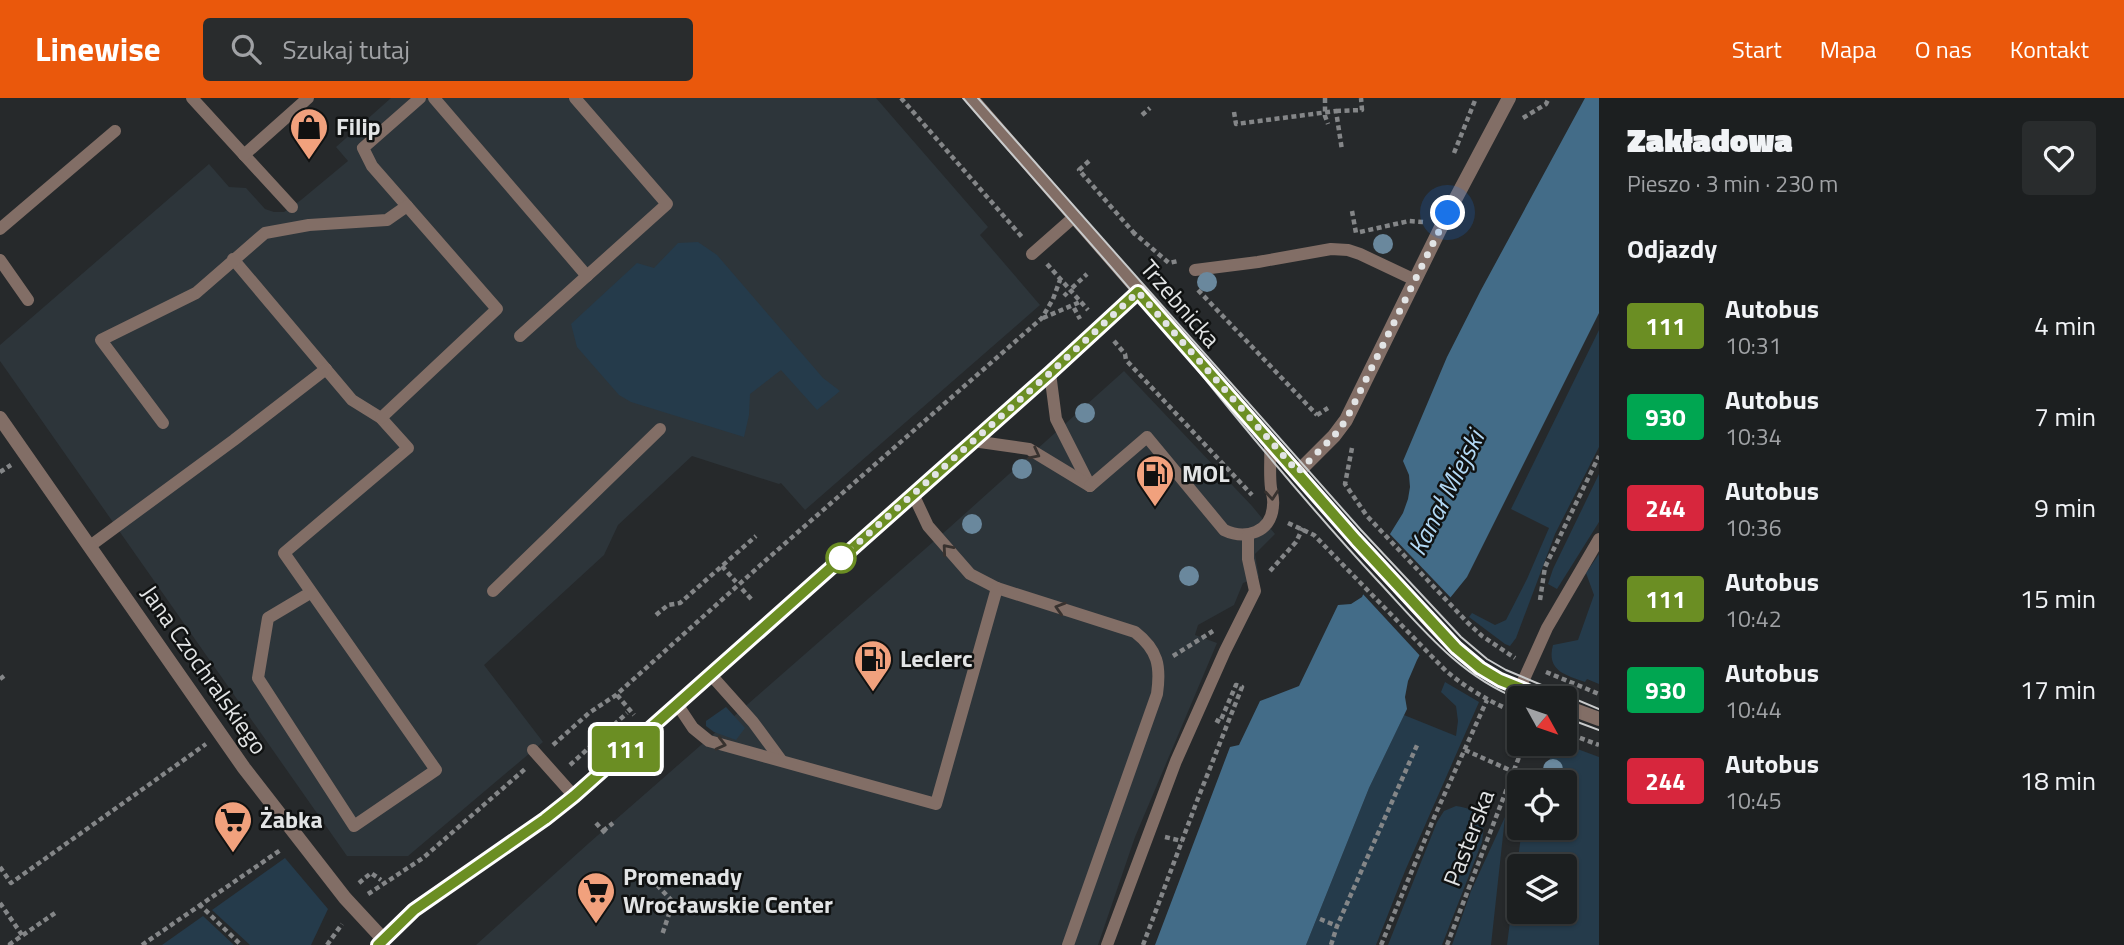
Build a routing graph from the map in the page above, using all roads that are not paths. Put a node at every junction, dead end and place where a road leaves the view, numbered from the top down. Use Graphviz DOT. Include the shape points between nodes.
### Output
graph roads {
  1 [pos="192,98"];
  2 [pos="308,98"];
  3 [pos="419,98"];
  4 [pos="434,98"];
  5 [pos="575,98"];
  6 [pos="971,98"];
  7 [pos="1509,98"];
  8 [pos="115,131"];
  9 [pos="244,155"];
  10 [pos="407,206"];
  11 [pos="292,207"];
  12 [pos="1074,217"];
  13 [pos="0,229"];
  14 [pos="1034,253"];
  15 [pos="233,259"];
  16 [pos="0,260"];
  17 [pos="1195,270"];
  18 [pos="587,276"];
  19 [pos="1415,280"];
  20 [pos="1138,292"];
  21 [pos="28,300"];
  22 [pos="520,336"];
  23 [pos="326,369"];
  24 [pos="1050,373"];
  25 [pos="0,418"];
  26 [pos="382,418"];
  27 [pos="163,423"];
  28 [pos="660,429"];
  29 [pos="973,441"];
  30 [pos="1270,443"];
  31 [pos="1298,472"];
  32 [pos="1090,486"];
  33 [pos="913,494"];
  34 [pos="1248,535"];
  35 [pos="1599,538"];
  36 [pos="90,546"];
  37 [pos="997,589"];
  38 [pos="493,591"];
  39 [pos="310,593"];
  40 [pos="712,675"];
  41 [pos="1515,686"];
  42 [pos="1521,686"];
  43 [pos="677,704"];
  44 [pos="1577,711"];
  45 [pos="1599,719"];
  46 [pos="533,756"];
  47 [pos="781,760"];
  48 [pos="574,796"];
  49 [pos="383,943"];
  50 [pos="1068,945"];
  51 [pos="1107,945"];
  1 -- 9 [label="lane"];
  2 -- 9 [label="lane"];
  3 -- 10 [label="lane" via="363,148 372,166"];
  4 -- 18 [label="lane"];
  5 -- 18 [label="lane" via="667,204"];
  6 -- 12 [label="street, Trzebnicka"];
  7 -- 19 [label="street"];
  8 -- 13 [label="lane"];
  9 -- 11 [label="lane"];
  10 -- 15 [label="lane" via="387,220 265,233"];
  10 -- 26 [label="lane" via="497,309"];
  12 -- 14 [label="lane"];
  12 -- 20 [label="street, Trzebnicka"];
  15 -- 23 [label="lane"];
  15 -- 27 [label="lane" via="196,293 101,340"];
  16 -- 21 [label="lane"];
  17 -- 19 [label="lane" via="1331,249 1360,254"];
  18 -- 22 [label="lane"];
  19 -- 31 [label="street" via="1346,420"];
  20 -- 24 [label="street"];
  20 -- 30 [label="street, Trzebnicka"];
  23 -- 26 [label="lane" via="352,400"];
  23 -- 36 [label="lane"];
  24 -- 29 [label="street"];
  24 -- 32 [label="lane" via="1056,419"];
  25 -- 36 [label="street, Jana Czochralskiego"];
  26 -- 39 [label="lane" via="408,448 284,553"];
  28 -- 38 [label="lane"];
  29 -- 32 [label="lane, one-way" via="1029,449"];
  29 -- 33 [label="street"];
  30 -- 31 [label="street, Trzebnicka"];
  30 -- 34 [label="lane, one-way" via="1272,511 1266,523"];
  31 -- 41 [label="street, Trzebnicka" via="1456,648 1480,668"];
  32 -- 34 [label="lane" via="1147,437 1224,530"];
  37 -- 33 [label="lane, one-way" via="970,574 928,526"];
  33 -- 40 [label="street"];
  34 -- 51 [label="lane" via="1255,592 1176,761"];
  35 -- 42 [label="lane" via="1547,628"];
  36 -- 49 [label="street, Jana Czochralskiego" via="244,768"];
  37 -- 47 [label="lane" via="936,804"];
  50 -- 37 [label="lane, one-way" via="1157,694 1159,666 1151,647 1135,632"];
  39 -- 39 [label="lane" via="268,618 258,678 354,826 436,770"];
  40 -- 43 [label="street"];
  40 -- 47 [label="lane"];
  43 -- 47 [label="lane, one-way" via="693,728 709,741"];
  43 -- 48 [label="street"];
  44 -- 45 [label="street"];
  46 -- 48 [label="lane"];
  48 -- 49 [label="street" via="414,910"];
}
